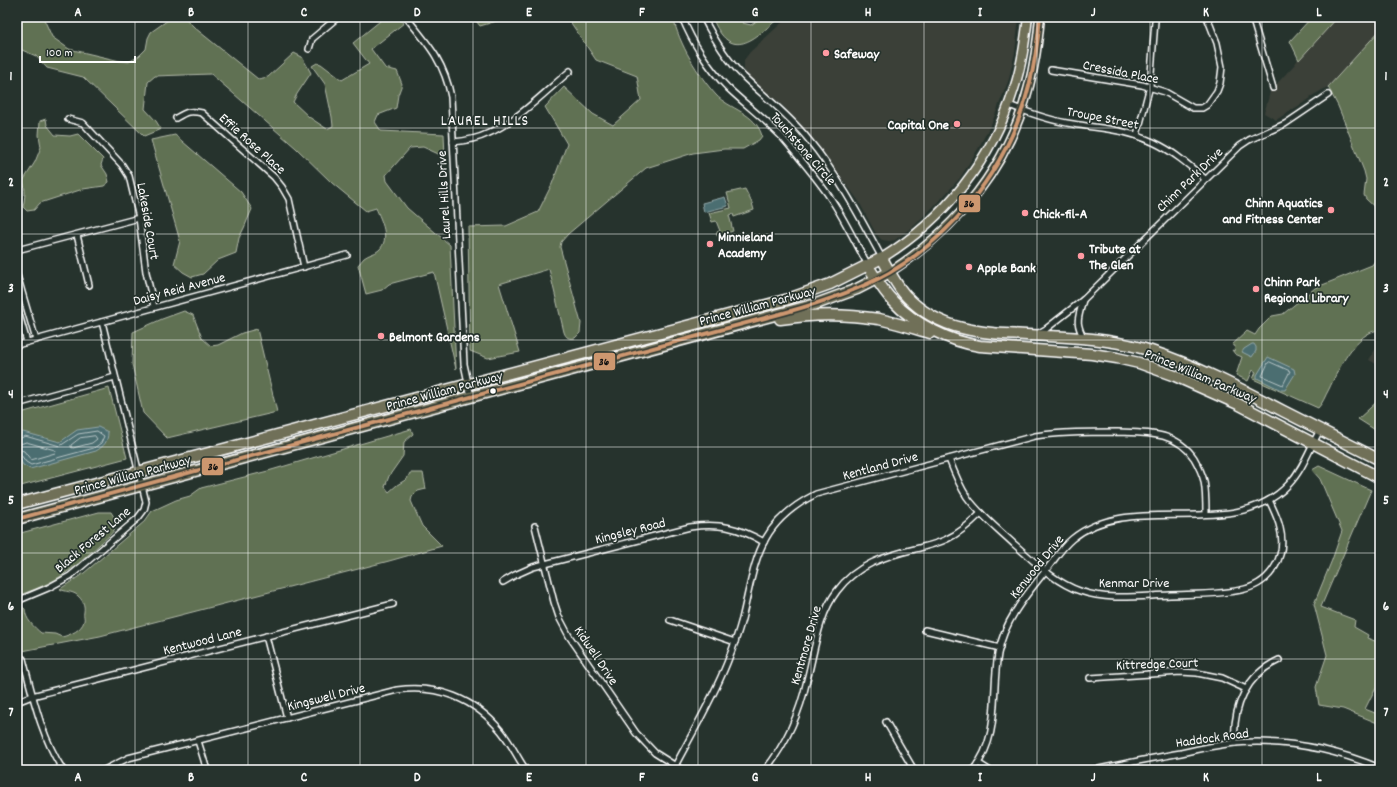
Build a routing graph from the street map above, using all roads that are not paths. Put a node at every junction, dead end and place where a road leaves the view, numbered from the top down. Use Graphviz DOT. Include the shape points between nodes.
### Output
graph roads {
  1 [pos="338,17"];
  2 [pos="406,17"];
  3 [pos="682,17"];
  4 [pos="703,17"];
  5 [pos="1028,17"];
  6 [pos="1040,17"];
  7 [pos="1207,17"];
  8 [pos="1252,17"];
  9 [pos="1155,21"];
  10 [pos="309,49"];
  11 [pos="1051,70"];
  12 [pos="570,71"];
  13 [pos="1150,86"];
  14 [pos="1273,88"];
  15 [pos="1328,95"];
  16 [pos="1008,105"];
  17 [pos="1022,110"];
  18 [pos="176,118"];
  19 [pos="68,119"];
  20 [pos="1137,135"];
  21 [pos="453,142"];
  22 [pos="1205,179"];
  23 [pos="139,218"];
  24 [pos="77,235"];
  25 [pos="17,250"];
  26 [pos="347,255"];
  27 [pos="882,258"];
  28 [pos="868,266"];
  29 [pos="304,267"];
  30 [pos="890,272"];
  31 [pos="17,275"];
  32 [pos="876,279"];
  33 [pos="89,285"];
  34 [pos="1083,300"];
  35 [pos="154,307"];
  36 [pos="17,308"];
  37 [pos="102,322"];
  38 [pos="743,324"];
  39 [pos="1032,335"];
  40 [pos="1084,339"];
  41 [pos="36,340"];
  42 [pos="956,340"];
  43 [pos="27,342"];
  44 [pos="17,345"];
  45 [pos="115,377"];
  46 [pos="468,384"];
  47 [pos="471,397"];
  48 [pos="17,404"];
  49 [pos="1320,430"];
  50 [pos="1313,443"];
  51 [pos="949,459"];
  52 [pos="1380,460"];
  53 [pos="138,472"];
  54 [pos="1380,478"];
  55 [pos="142,486"];
  56 [pos="1269,500"];
  57 [pos="17,504"];
  58 [pos="981,513"];
  59 [pos="1206,514"];
  60 [pos="17,519"];
  61 [pos="535,526"];
  62 [pos="764,542"];
  63 [pos="545,564"];
  64 [pos="1045,571"];
  65 [pos="503,582"];
  66 [pos="17,601"];
  67 [pos="393,604"];
  68 [pos="670,620"];
  69 [pos="925,630"];
  70 [pos="266,636"];
  71 [pos="735,642"];
  72 [pos="1000,648"];
  73 [pos="23,659"];
  74 [pos="1279,660"];
  75 [pos="1090,678"];
  76 [pos="1246,689"];
  77 [pos="32,696"];
  78 [pos="17,702"];
  79 [pos="287,718"];
  80 [pos="886,722"];
  81 [pos="198,741"];
  82 [pos="1235,743"];
  83 [pos="978,763"];
  84 [pos="675,766"];
  85 [pos="1380,768"];
  86 [pos="63,770"];
  87 [pos="104,770"];
  88 [pos="207,770"];
  89 [pos="526,770"];
  90 [pos="682,770"];
  91 [pos="765,770"];
  92 [pos="914,770"];
  93 [pos="973,770"];
  94 [pos="989,770"];
  95 [pos="1094,770"];
  1 -- 10 [label="street" via="312,39"];
  2 -- 21 [label="street, Laurel Hills Drive" via="435,54 446,76 451,97"];
  3 -- 28 [label="street, Touchstone Circle" via="692,38 717,76 782,137 818,180 832,200"];
  4 -- 27 [label="street, Touchstone Circle" via="718,45 733,65 809,139 839,182"];
  5 -- 16 [label="main road" via="1021,63"];
  6 -- 17 [label="main road" via="1034,66"];
  7 -- 13 [label="street, Cressida Place" via="1222,67 1220,83 1212,100 1202,108 1193,108"];
  8 -- 14 [label="street"];
  9 -- 13 [label="street"];
  11 -- 13 [label="street, Cressida Place"];
  12 -- 21 [label="street" via="501,127 478,138"];
  13 -- 20 [label="street"];
  15 -- 22 [label="street, Chinn Park Drive" via="1285,124 1240,146"];
  16 -- 17 [label="street, Troupe Street"];
  16 -- 27 [label="main road" via="985,154 957,194 927,225"];
  17 -- 20 [label="street, Troupe Street" via="1059,121"];
  17 -- 30 [label="main road" via="996,166 974,197 946,230"];
  18 -- 29 [label="street, Effie Rose Place" via="192,111 202,113 278,182 289,199"];
  19 -- 23 [label="street, Lakeside Court" via="83,123 122,165 129,176"];
  20 -- 22 [label="street, Troupe Street" via="1178,156"];
  21 -- 46 [label="street, Laurel Hills Drive" via="460,311"];
  22 -- 34 [label="street, Chinn Park Drive"];
  23 -- 24 [label="street"];
  23 -- 35 [label="street, Lakeside Court" via="146,272"];
  24 -- 25 [label="street"];
  24 -- 33 [label="street"];
  26 -- 29 [label="street, Daisy Reid Avenue"];
  27 -- 28 [label="highway, Prince William Parkway"];
  27 -- 30 [label="highway, Prince William Parkway"];
  28 -- 32 [label="highway, Prince William Parkway"];
  28 -- 46 [label="highway, Prince William Parkway" via="830,284 791,298"];
  29 -- 35 [label="street, Daisy Reid Avenue"];
  30 -- 32 [label="highway, Prince William Parkway"];
  30 -- 39 [label="highway, Prince William Parkway" via="913,303 943,321 964,329 986,333"];
  31 -- 41 [label="street"];
  32 -- 38 [label="highway, Prince William Parkway" via="816,304"];
  32 -- 42 [label="highway, Prince William Parkway" via="904,311 929,328"];
  34 -- 39 [label="street, Chinn Park Drive" via="1046,329"];
  34 -- 40 [label="street" via="1078,327"];
  35 -- 37 [label="street, Daisy Reid Avenue"];
  36 -- 43 [label="street"];
  37 -- 41 [label="street, Daisy Reid Avenue"];
  37 -- 45 [label="street, Black Forest Lane"];
  38 -- 42 [label="highway" via="816,316 856,317 896,323"];
  38 -- 47 [label="highway, Prince William Parkway"];
  39 -- 40 [label="highway, Prince William Parkway"];
  40 -- 49 [label="highway, Prince William Parkway" via="1132,346 1179,360"];
  41 -- 43 [label="street, Daisy Reid Avenue"];
  42 -- 50 [label="highway, Prince William Parkway" via="980,346 1092,354 1139,363 1238,404"];
  43 -- 44 [label="street, Daisy Reid Avenue"];
  45 -- 48 [label="street"];
  45 -- 53 [label="street, Black Forest Lane"];
  46 -- 47 [label="street, Laurel Hills Drive"];
  46 -- 53 [label="highway, Prince William Parkway"];
  47 -- 55 [label="highway, Prince William Parkway"];
  49 -- 50 [label="street, Kenwood Drive"];
  49 -- 52 [label="highway, Prince William Parkway"];
  50 -- 54 [label="highway, Prince William Parkway"];
  50 -- 56 [label="street, Kenwood Drive" via="1296,475"];
  51 -- 58 [label="street, Kenmar Drive" via="968,498"];
  51 -- 59 [label="street, Kentland Drive" via="1049,434 1156,434 1180,444 1198,465 1204,480"];
  51 -- 62 [label="street, Kentland Drive" via="816,494 784,515"];
  53 -- 55 [label="street, Black Forest Lane"];
  53 -- 57 [label="highway, Prince William Parkway"];
  55 -- 60 [label="highway, Prince William Parkway"];
  55 -- 66 [label="street, Black Forest Lane" via="145,507 132,523 70,576"];
  56 -- 59 [label="street, Kenwood Drive" via="1237,512"];
  56 -- 64 [label="street, Kenmar Drive" via="1280,528 1280,557 1265,578 1246,589 1210,593 1100,596 1067,586"];
  58 -- 64 [label="street, Kenmar Drive"];
  58 -- 91 [label="street, Kentmore Drive" via="948,539 891,555 865,566 837,590 821,621 808,679 795,718 781,747"];
  59 -- 64 [label="street, Kenwood Drive" via="1127,518 1101,523 1080,533"];
  61 -- 63 [label="street, Kidwell Drive"];
  62 -- 63 [label="street, Kingsley Road" via="734,528 702,525"];
  62 -- 71 [label="street, Kentland Drive" via="754,564"];
  63 -- 65 [label="street, Kingsley Road" via="528,569"];
  63 -- 84 [label="street, Kidwell Drive" via="559,617 569,636 636,734 655,753"];
  64 -- 72 [label="street, Kenwood Drive" via="1014,613"];
  67 -- 70 [label="street, Kentwood Lane"];
  68 -- 71 [label="street"];
  69 -- 72 [label="street"];
  70 -- 77 [label="street, Kentwood Lane"];
  70 -- 79 [label="street"];
  71 -- 84 [label="street, Kentland Drive" via="721,676"];
  72 -- 83 [label="street, Kenwood Drive" via="992,727 989,742"];
  73 -- 77 [label="street"];
  74 -- 76 [label="street" via="1256,675"];
  75 -- 76 [label="street, Kittredge Court" via="1197,673 1222,678"];
  76 -- 82 [label="street" via="1235,721"];
  77 -- 78 [label="street, Kentwood Lane"];
  77 -- 86 [label="street" via="43,732"];
  79 -- 81 [label="street, Kingswell Drive"];
  79 -- 89 [label="street, Kingswell Drive" via="397,690 419,688 441,691 472,705 492,721"];
  80 -- 92 [label="street"];
  81 -- 87 [label="street, Kingswell Drive" via="128,758"];
  81 -- 88 [label="street"];
  82 -- 85 [label="street, Haddock Road" via="1299,745 1346,755"];
  82 -- 95 [label="street, Haddock Road"];
  83 -- 93 [label="street, Kenwood Drive"];
  83 -- 94 [label="street"];
  84 -- 90 [label="street, Kidwell Drive"];
}
